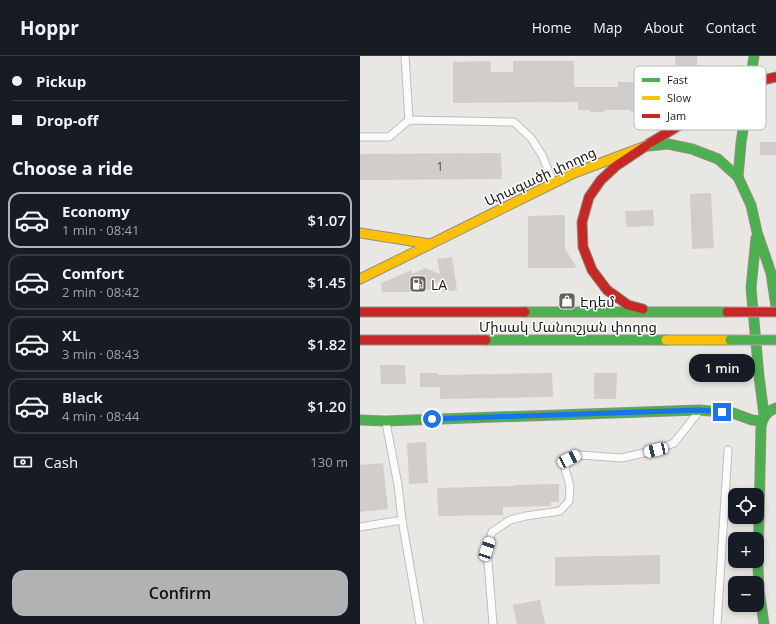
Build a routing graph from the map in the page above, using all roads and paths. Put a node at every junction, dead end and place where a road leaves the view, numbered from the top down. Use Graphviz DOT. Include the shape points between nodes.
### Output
graph roads {
  1 [pos="405,56"];
  2 [pos="754,56"];
  3 [pos="753,66"];
  4 [pos="776,77"];
  5 [pos="766,80"];
  6 [pos="409,120"];
  7 [pos="673,130"];
  8 [pos="743,130"];
  9 [pos="360,137"];
  10 [pos="646,146"];
  11 [pos="738,178"];
  12 [pos="553,183"];
  13 [pos="757,232"];
  14 [pos="360,233"];
  15 [pos="430,244"];
  16 [pos="360,279"];
  17 [pos="776,307"];
  18 [pos="360,312"];
  19 [pos="652,312"];
  20 [pos="776,312"];
  21 [pos="360,340"];
  22 [pos="776,340"];
  23 [pos="776,408"];
  24 [pos="699,410"];
  25 [pos="360,420"];
  26 [pos="385,421"];
  27 [pos="762,421"];
  28 [pos="770,443"];
  29 [pos="728,450"];
  30 [pos="402,520"];
  31 [pos="360,527"];
  32 [pos="770,607"];
  33 [pos="764,623"];
  34 [pos="420,624"];
  35 [pos="493,624"];
  36 [pos="717,624"];
  1 -- 6 [label="lane"];
  2 -- 3 [label="main road"];
  4 -- 5 [label="main road, Արագածի փողոց"];
  6 -- 9 [label="lane" via="389,137"];
  6 -- 12 [label="lane" via="514,122 531,138 542,155"];
  7 -- 10 [label="main road, Արագածի փողոց"];
  8 -- 11 [label="main road"];
  10 -- 11 [label="main road" via="668,144 692,148 718,159"];
  10 -- 12 [label="main road, Արագածի փողոց"];
  10 -- 19 [label="main road" via="616,166 601,180 590,198 582,222 583,247 592,270 607,290 628,305"];
  11 -- 13 [label="main road" via="751,205"];
  12 -- 15 [label="main road, Արագածի փողոց"];
  13 -- 17 [label="main road" via="771,273"];
  13 -- 27 [label="main road" via="751,288"];
  14 -- 15 [label="main road"];
  15 -- 16 [label="main road, Արագածի փողոց"];
  18 -- 19 [label="main road, Միսակ Մանուշյան փողոց"];
  19 -- 20 [label="main road, Միսակ Մանուշյան փողոց, bridge"];
  21 -- 22 [label="main road, Միսակ Մանուշյան փողոց, bridge"];
  23 -- 27 [label="main road" via="769,411"];
  24 -- 26 [label="main road"];
  24 -- 27 [label="main road" via="733,413"];
  24 -- 35 [label="lane" via="674,443 656,450 622,458 579,455 569,459 565,469 570,486 569,501 560,511 510,520 492,532 487,549"];
  25 -- 26 [label="main road"];
  26 -- 30 [label="lane"];
  27 -- 28 [label="main road" via="762,434"];
  27 -- 33 [label="main road" via="758,565"];
  29 -- 36 [label="lane"];
  30 -- 31 [label="lane"];
  30 -- 34 [label="lane"];
  32 -- 33 [label="main road"];
}
